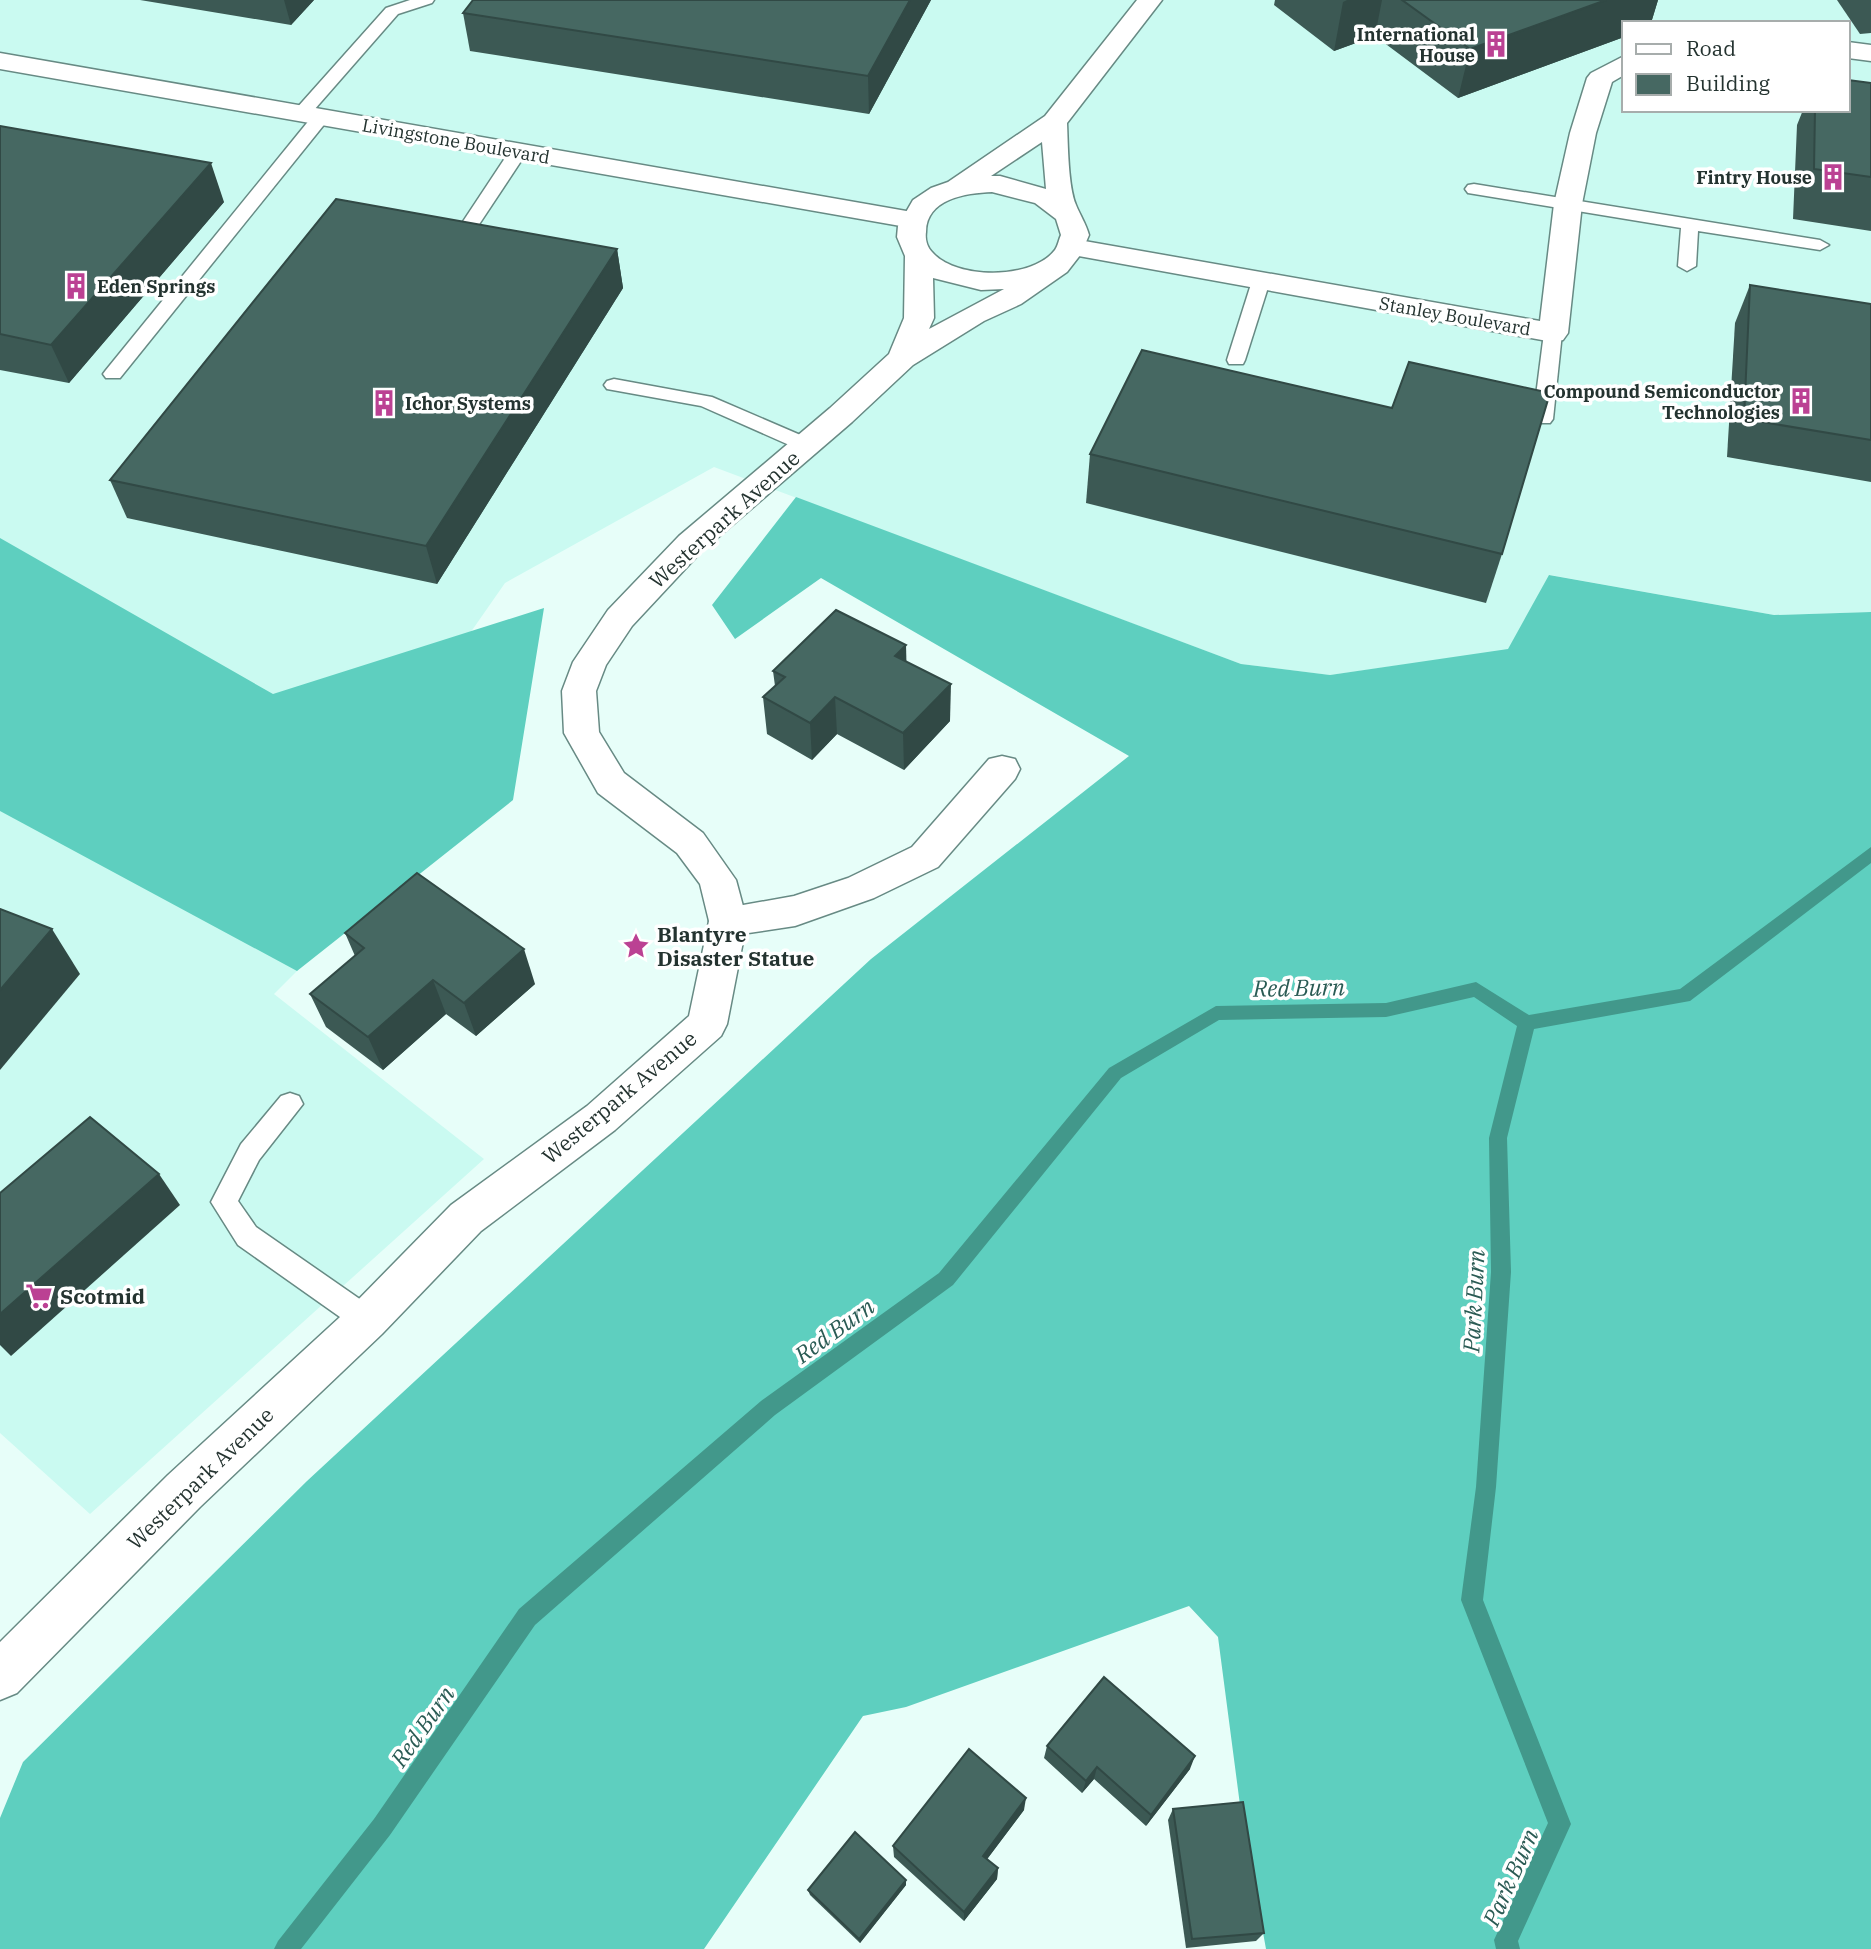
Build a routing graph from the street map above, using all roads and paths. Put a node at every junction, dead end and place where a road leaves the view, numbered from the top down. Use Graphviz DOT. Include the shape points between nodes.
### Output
graph roads {
  1 [pos="426,0"];
  2 [pos="1150,0"];
  3 [pos="1850,50"];
  4 [pos="1871,53"];
  5 [pos="0,61"];
  6 [pos="1622,65"];
  7 [pos="311,116"];
  8 [pos="1054,122"];
  9 [pos="518,152"];
  10 [pos="952,189"];
  11 [pos="1474,189"];
  12 [pos="1568,204"];
  13 [pos="1062,207"];
  14 [pos="912,220"];
  15 [pos="1690,223"];
  16 [pos="467,229"];
  17 [pos="1820,245"];
  18 [pos="919,256"];
  19 [pos="1065,256"];
  20 [pos="1687,266"];
  21 [pos="1261,281"];
  22 [pos="1553,333"];
  23 [pos="902,358"];
  24 [pos="1236,360"];
  25 [pos="113,374"];
  26 [pos="614,385"];
  27 [pos="1543,419"];
  28 [pos="805,445"];
  29 [pos="1002,769"];
  30 [pos="729,920"];
  31 [pos="290,1104"];
  32 [pos="367,1320"];
  33 [pos="0,1676"];
  1 -- 7 [label="lane" via="392,11"];
  2 -- 8 [label="street"];
  3 -- 4 [label="street"];
  5 -- 7 [label="street, Livingstone Boulevard"];
  6 -- 12 [label="street, Stanley Boulevard" via="1600,78"];
  7 -- 9 [label="street, Livingstone Boulevard"];
  7 -- 25 [label="lane"];
  8 -- 10 [label="street"];
  8 -- 13 [label="street"];
  9 -- 14 [label="street, Livingstone Boulevard"];
  9 -- 16 [label="lane"];
  10 -- 13 [label="street" via="1000,184 1046,196"];
  10 -- 14 [label="street" via="934,197"];
  11 -- 12 [label="lane"];
  12 -- 15 [label="lane"];
  12 -- 22 [label="street, Stanley Boulevard"];
  13 -- 19 [label="street" via="1074,226"];
  14 -- 18 [label="street" via="911,244"];
  15 -- 17 [label="lane"];
  15 -- 20 [label="lane"];
  18 -- 19 [label="street" via="957,278 1011,282 1036,276"];
  18 -- 23 [label="street, Westerpark Avenue" via="919,318"];
  19 -- 21 [label="street, Stanley Boulevard"];
  19 -- 23 [label="street, Westerpark Avenue" via="1011,298"];
  21 -- 22 [label="street, Stanley Boulevard"];
  21 -- 24 [label="lane"];
  22 -- 27 [label="lane"];
  23 -- 28 [label="street, Westerpark Avenue"];
  26 -- 28 [label="lane" via="705,401"];
  28 -- 30 [label="street, Westerpark Avenue" via="690,544 620,618 590,662 579,691 582,733 611,783 690,843 717,880"];
  29 -- 30 [label="street" via="925,857 861,888 794,911"];
  30 -- 32 [label="street, Westerpark Avenue" via="707,1024 601,1118 467,1218"];
  31 -- 32 [label="lane" via="250,1152 224,1202 247,1236"];
  32 -- 33 [label="street, Westerpark Avenue" via="184,1491"];
}
